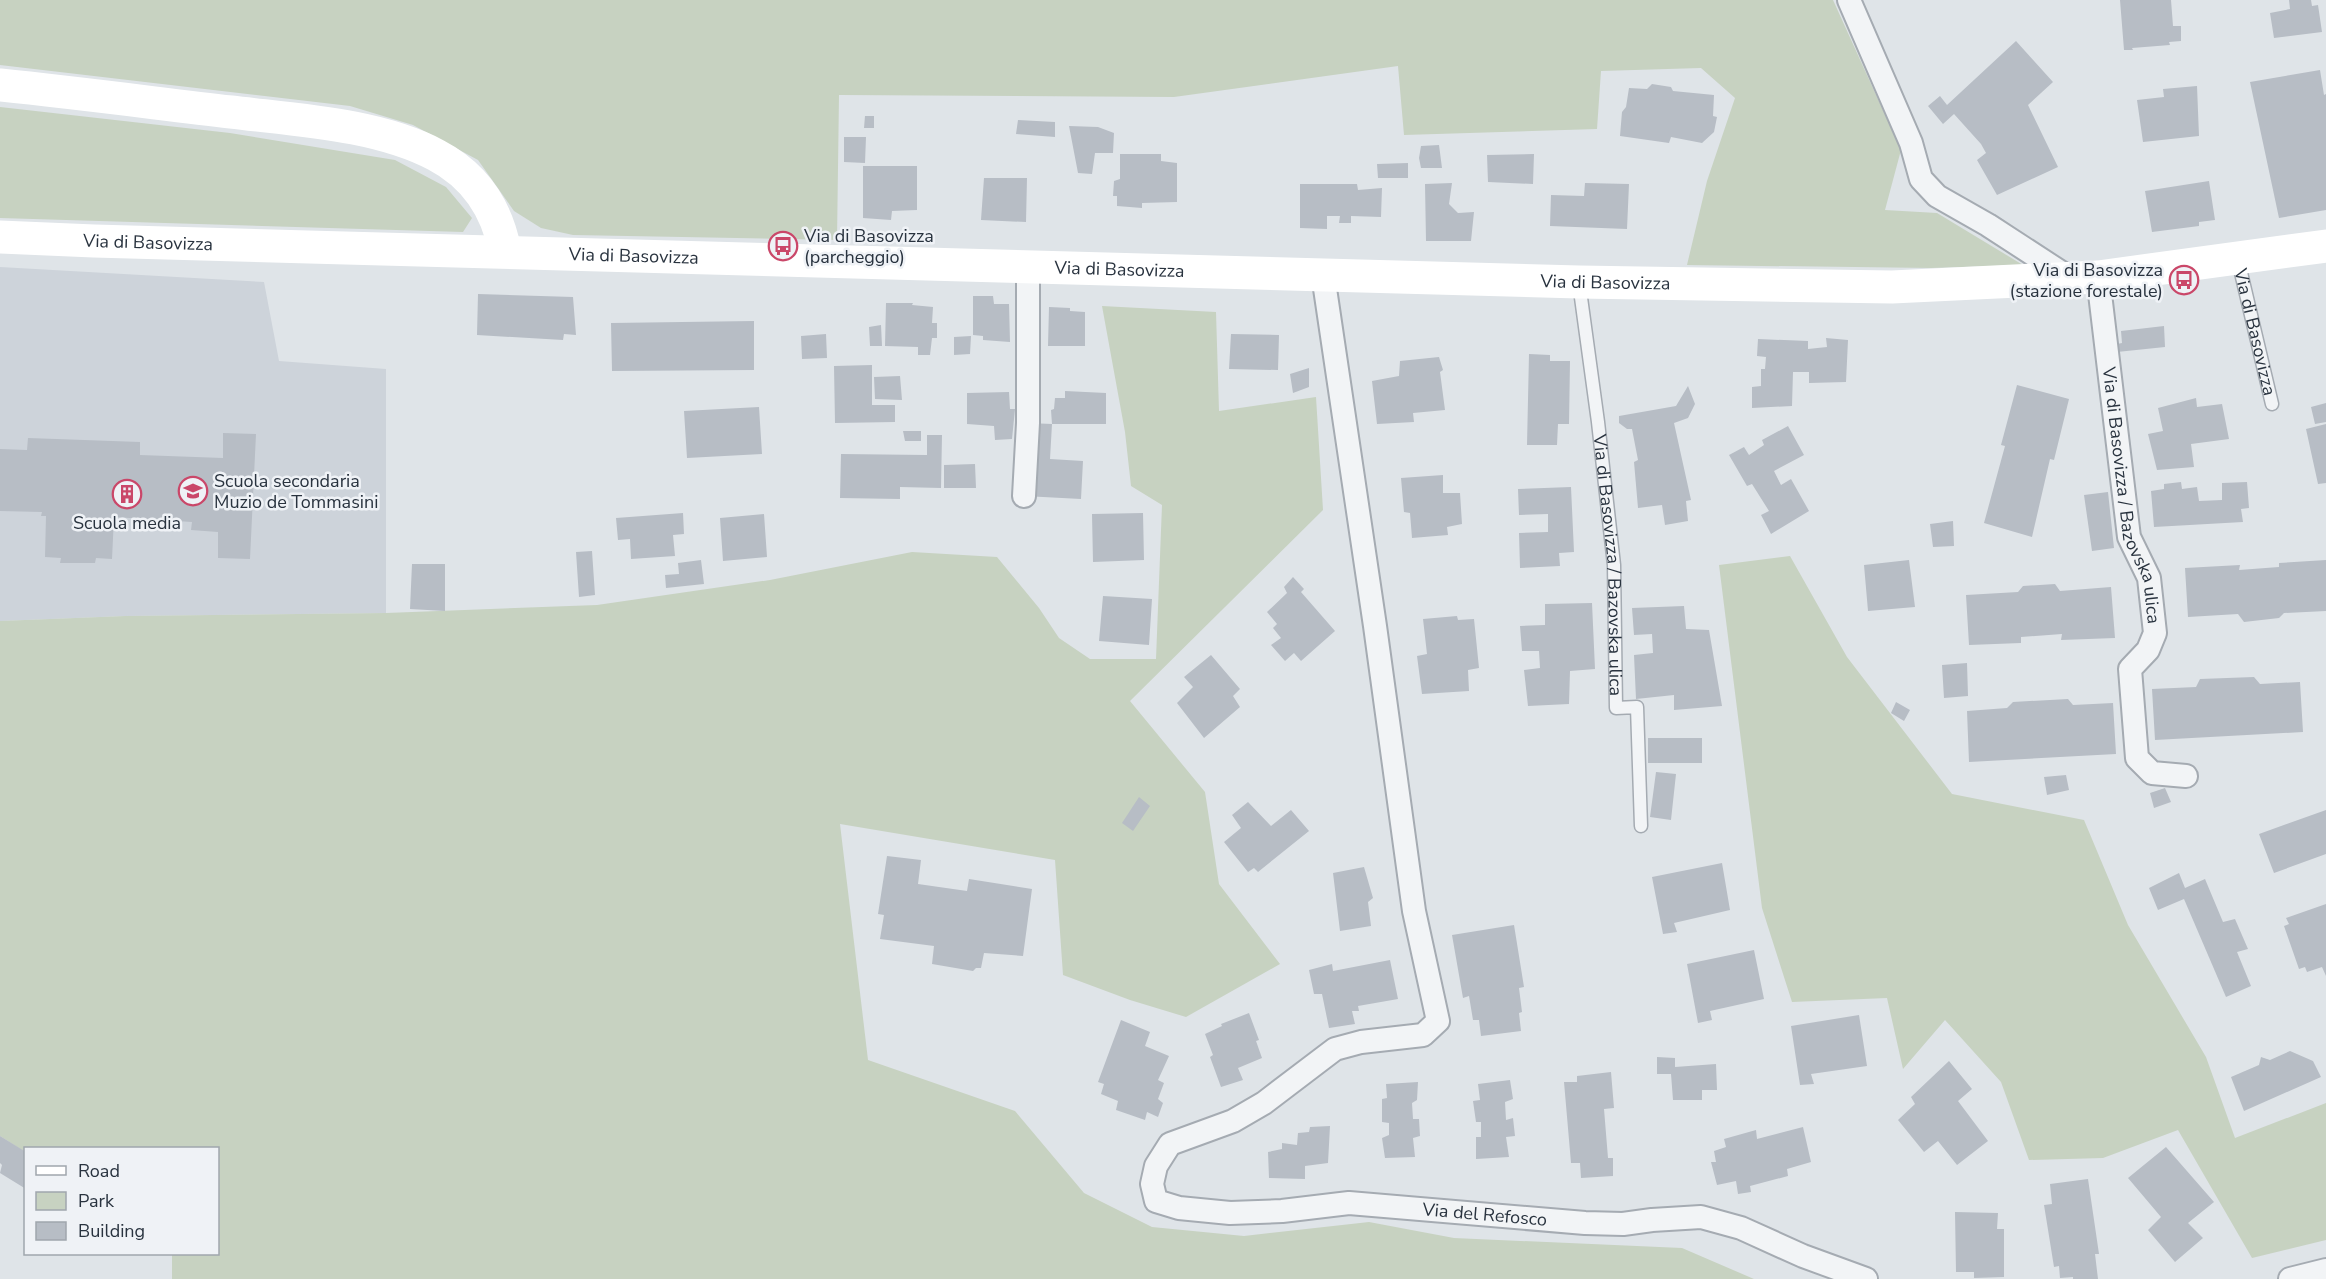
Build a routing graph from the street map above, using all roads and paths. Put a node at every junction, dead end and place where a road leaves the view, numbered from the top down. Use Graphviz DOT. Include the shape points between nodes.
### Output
graph roads {
  1 [pos="1849,0"];
  2 [pos="0,85"];
  3 [pos="0,237"];
  4 [pos="2326,246"];
  5 [pos="505,252"];
  6 [pos="2238,260"];
  7 [pos="1028,267"];
  8 [pos="1323,275"];
  9 [pos="2084,278"];
  10 [pos="1579,282"];
  11 [pos="2272,404"];
  12 [pos="1024,496"];
  13 [pos="2186,776"];
  14 [pos="1641,826"];
  15 [pos="2326,1270"];
  16 [pos="1866,1279"];
  17 [pos="2290,1279"];
  1 -- 9 [label="street" via="1911,143 1922,178 1937,196"];
  2 -- 5 [label="main road" via="300,120 405,141 437,155 479,190 493,210"];
  3 -- 5 [label="main road, Via di Basovizza"];
  4 -- 6 [label="main road, Via di Basovizza"];
  5 -- 7 [label="main road, Via di Basovizza"];
  6 -- 9 [label="main road, Via di Basovizza"];
  6 -- 11 [label="lane, Via di Basovizza"];
  7 -- 8 [label="main road, Via di Basovizza"];
  7 -- 12 [label="street"];
  8 -- 10 [label="main road, Via di Basovizza"];
  8 -- 16 [label="street, Via del Refosco" via="1414,911 1438,1021 1423,1035 1335,1049 1257,1108 1170,1144 1156,1166 1152,1184 1156,1201 1179,1208 1230,1213 1348,1203 1585,1223 1701,1217 1741,1228"];
  9 -- 10 [label="main road, Via di Basovizza" via="1892,287"];
  9 -- 13 [label="street, Via di Basovizza / Bazovska ulica" via="2129,537 2149,578 2155,633 2148,650 2130,669 2138,758 2152,773"];
  10 -- 14 [label="lane, Via di Basovizza / Bazovska ulica" via="1614,565 1616,708 1637,707"];
  15 -- 17 [label="street"];
}
